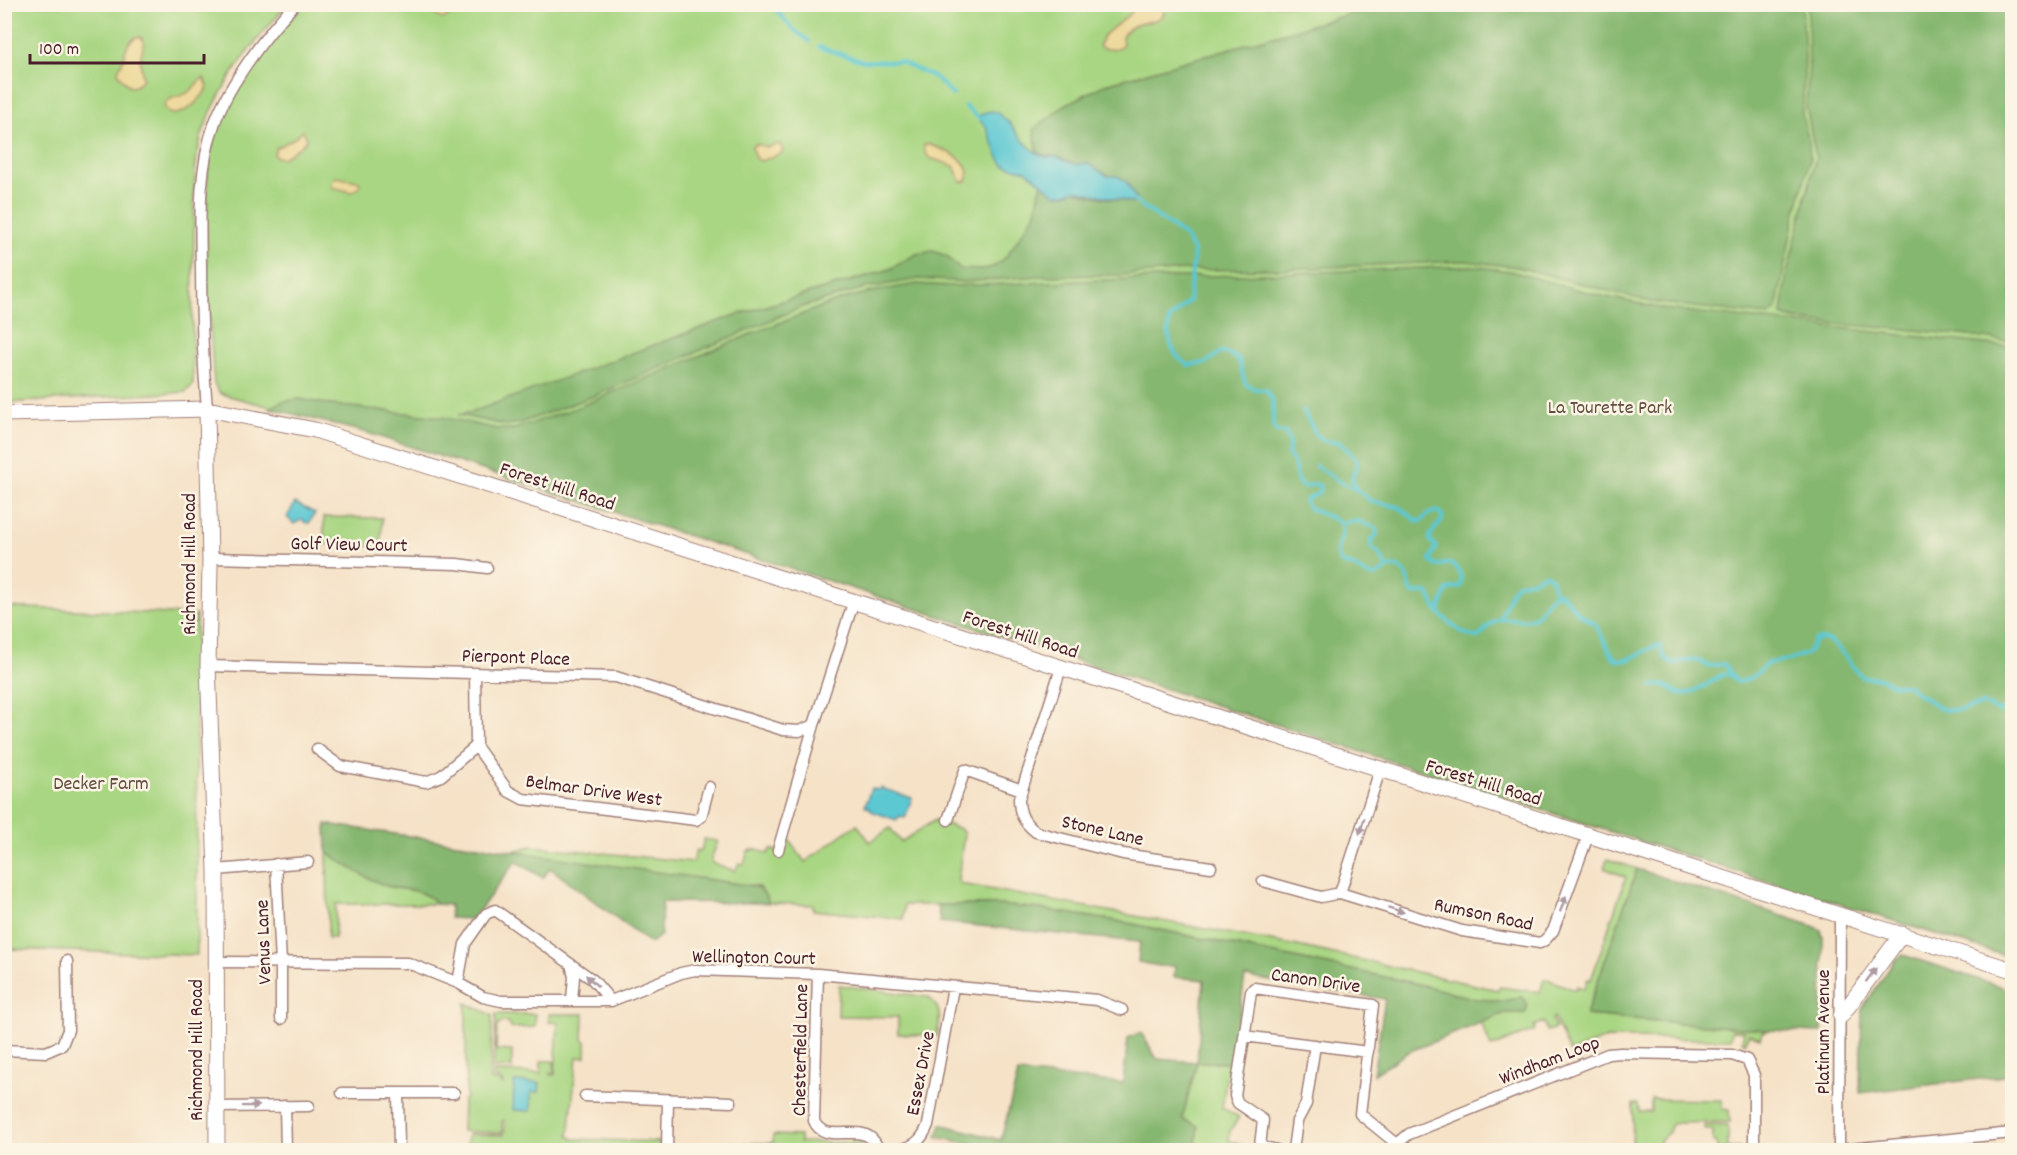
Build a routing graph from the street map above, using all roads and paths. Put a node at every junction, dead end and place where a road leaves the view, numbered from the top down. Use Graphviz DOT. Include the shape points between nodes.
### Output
graph roads {
  1 [pos="295,4"];
  2 [pos="207,409"];
  3 [pos="4,414"];
  4 [pos="210,558"];
  5 [pos="487,568"];
  6 [pos="854,600"];
  7 [pos="208,666"];
  8 [pos="1061,668"];
  9 [pos="475,673"];
  10 [pos="814,725"];
  11 [pos="476,746"];
  12 [pos="317,749"];
  13 [pos="1380,770"];
  14 [pos="709,787"];
  15 [pos="1022,790"];
  16 [pos="948,820"];
  17 [pos="1588,836"];
  18 [pos="778,849"];
  19 [pos="308,862"];
  20 [pos="276,864"];
  21 [pos="1211,867"];
  22 [pos="216,870"];
  23 [pos="1263,881"];
  24 [pos="1340,893"];
  25 [pos="1840,914"];
  26 [pos="1902,934"];
  27 [pos="67,961"];
  28 [pos="216,962"];
  29 [pos="281,963"];
  30 [pos="571,964"];
  31 [pos="2013,970"];
  32 [pos="818,974"];
  33 [pos="458,983"];
  34 [pos="953,987"];
  35 [pos="572,999"];
  36 [pos="611,1001"];
  37 [pos="1122,1010"];
  38 [pos="1840,1016"];
  39 [pos="281,1019"];
  40 [pos="1244,1036"];
  41 [pos="1315,1045"];
  42 [pos="4,1050"];
  43 [pos="1368,1052"];
  44 [pos="342,1093"];
  45 [pos="399,1093"];
  46 [pos="454,1093"];
  47 [pos="585,1096"];
  48 [pos="668,1100"];
  49 [pos="731,1102"];
  50 [pos="285,1106"];
  51 [pos="309,1106"];
  52 [pos="216,1107"];
  53 [pos="2013,1133"];
  54 [pos="1395,1147"];
  55 [pos="217,1150"];
  56 [pos="286,1150"];
  57 [pos="399,1150"];
  58 [pos="667,1150"];
  59 [pos="879,1150"];
  60 [pos="899,1150"];
  61 [pos="1277,1150"];
  62 [pos="1293,1150"];
  63 [pos="1754,1150"];
  64 [pos="1839,1150"];
  1 -- 2 [label="street, Richmond Hill Road" via="232,89 206,151 200,227"];
  2 -- 3 [label="street, Forest Hill Road"];
  2 -- 4 [label="street, Richmond Hill Road"];
  2 -- 6 [label="street, Forest Hill Road" via="315,430"];
  4 -- 5 [label="street, Golf View Court"];
  4 -- 7 [label="street, Richmond Hill Road"];
  6 -- 8 [label="street, Forest Hill Road"];
  6 -- 10 [label="street"];
  7 -- 9 [label="street, Pierpont Place"];
  7 -- 22 [label="street, Richmond Hill Road"];
  8 -- 13 [label="street, Forest Hill Road"];
  8 -- 15 [label="street, Stone Lane"];
  9 -- 10 [label="street, Pierpont Place" via="616,677 783,730"];
  9 -- 11 [label="street"];
  10 -- 18 [label="street"];
  11 -- 12 [label="street" via="441,776 426,782 340,766"];
  11 -- 14 [label="street, Belmar Drive West" via="508,791 523,799 696,820 701,817"];
  13 -- 17 [label="street, Forest Hill Road"];
  13 -- 24 [label="street, one-way"];
  15 -- 16 [label="street" via="965,770"];
  15 -- 21 [label="street, Stone Lane" via="1019,809 1036,832 1123,854"];
  24 -- 17 [label="street, Rumson Road, one-way" via="1462,931 1540,942 1553,931"];
  17 -- 25 [label="street, Forest Hill Road"];
  19 -- 20 [label="street"];
  20 -- 22 [label="street"];
  20 -- 29 [label="street, Venus Lane"];
  22 -- 28 [label="street, Richmond Hill Road"];
  23 -- 24 [label="street, Rumson Road" via="1321,897"];
  25 -- 26 [label="street, Forest Hill Road"];
  25 -- 38 [label="street, Platinum Avenue"];
  26 -- 31 [label="street, Forest Hill Road"];
  38 -- 26 [label="street, one-way"];
  27 -- 42 [label="street" via="68,1030 62,1045 46,1052"];
  28 -- 29 [label="street, Wellington Court"];
  28 -- 52 [label="street, Richmond Hill Road"];
  29 -- 33 [label="street, Wellington Court" via="408,963"];
  29 -- 39 [label="street, Venus Lane"];
  30 -- 33 [label="street" via="493,910 465,944"];
  30 -- 35 [label="street"];
  36 -- 30 [label="street, one-way" via="593,980"];
  32 -- 34 [label="street, Wellington Court"];
  32 -- 36 [label="street, Wellington Court" via="695,970"];
  32 -- 59 [label="street, Chesterfield Lane" via="814,1121 826,1132 868,1136"];
  33 -- 35 [label="street, Wellington Court" via="492,1000"];
  34 -- 37 [label="street, Wellington Court" via="1098,1000"];
  34 -- 60 [label="street, Essex Drive" via="928,1125 920,1140"];
  35 -- 36 [label="street, Wellington Court"];
  38 -- 64 [label="street, Platinum Avenue"];
  40 -- 41 [label="street"];
  40 -- 43 [label="street, Canon Drive" via="1251,992 1255,988 1373,1005"];
  40 -- 61 [label="street, Canon Drive" via="1235,1096 1238,1103 1263,1120 1260,1146"];
  41 -- 43 [label="street"];
  41 -- 62 [label="street" via="1306,1104 1297,1121"];
  43 -- 54 [label="street, Canon Drive" via="1360,1114"];
  44 -- 45 [label="street"];
  45 -- 46 [label="street"];
  45 -- 57 [label="street"];
  47 -- 48 [label="street"];
  48 -- 49 [label="street"];
  48 -- 58 [label="street"];
  50 -- 51 [label="street"];
  52 -- 50 [label="street, one-way"];
  50 -- 56 [label="street"];
  52 -- 55 [label="street, Richmond Hill Road"];
  53 -- 64 [label="street"];
  54 -- 63 [label="street, Windham Loop" via="1409,1134 1608,1054 1709,1054 1739,1056 1751,1067"];
}
